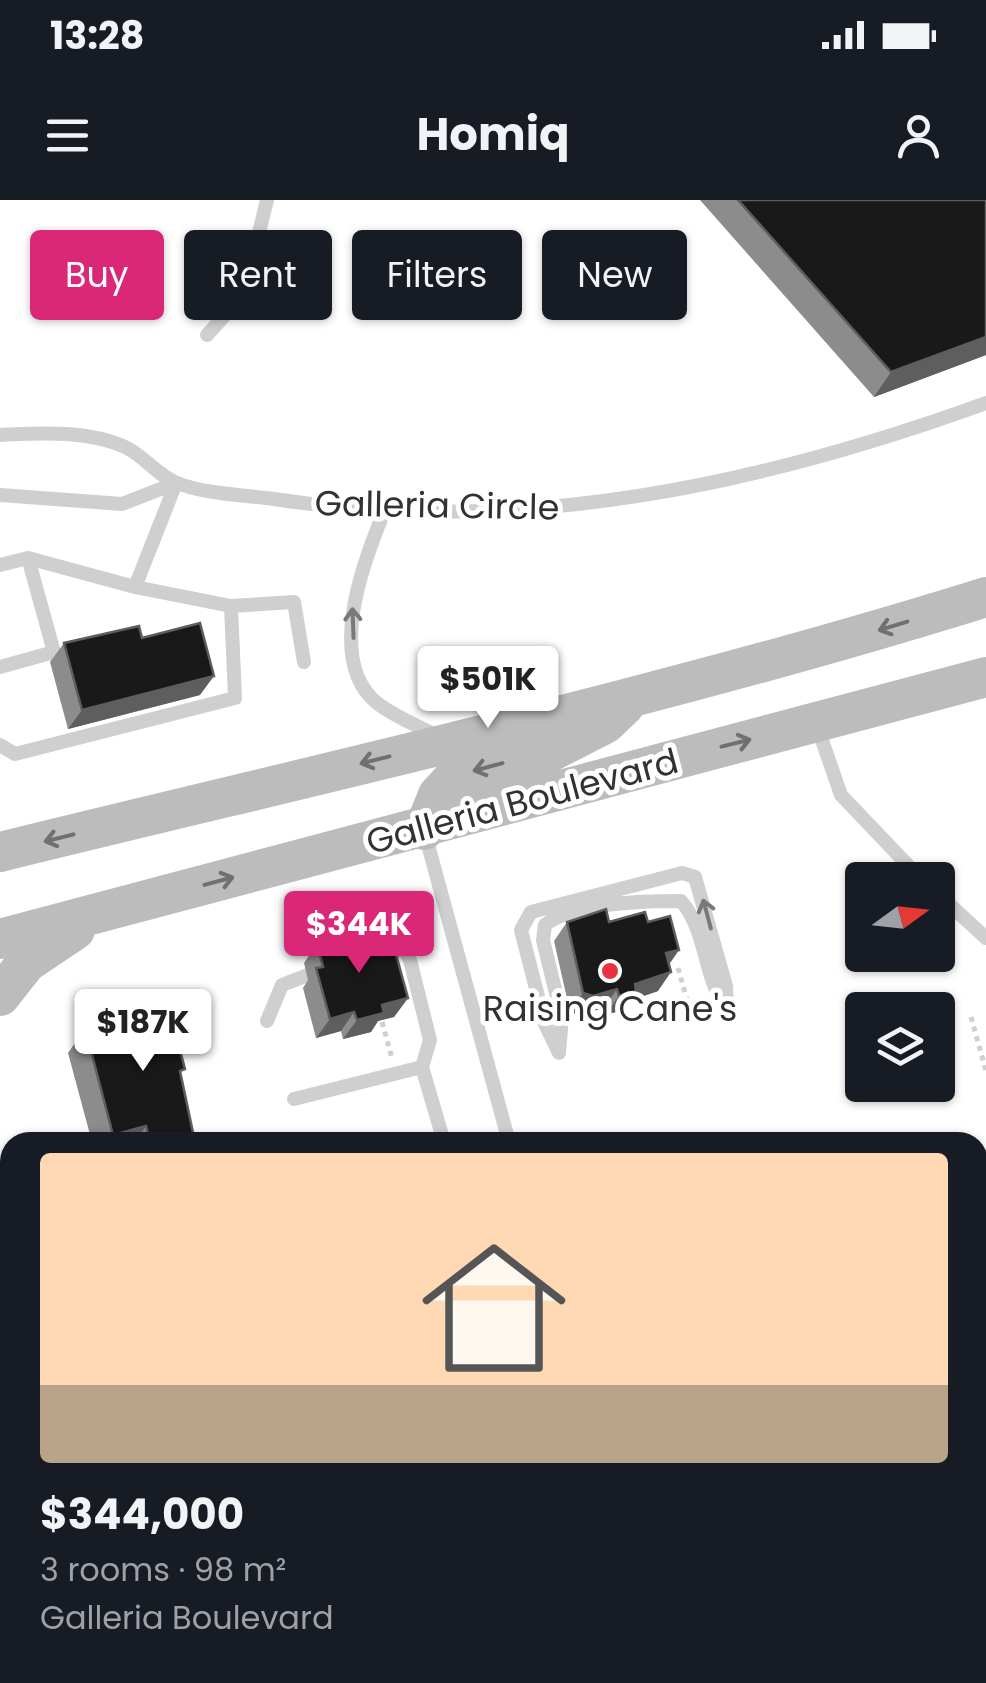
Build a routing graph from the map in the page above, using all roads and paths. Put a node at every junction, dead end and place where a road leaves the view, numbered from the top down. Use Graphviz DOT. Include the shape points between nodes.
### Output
graph roads {
  1 [pos="266,200"];
  2 [pos="207,335"];
  3 [pos="986,402"];
  4 [pos="0,435"];
  5 [pos="176,482"];
  6 [pos="0,495"];
  7 [pos="384,512"];
  8 [pos="28,558"];
  9 [pos="0,565"];
  10 [pos="135,587"];
  11 [pos="986,597"];
  12 [pos="231,606"];
  13 [pos="304,662"];
  14 [pos="0,668"];
  15 [pos="986,677"];
  16 [pos="635,695"];
  17 [pos="816,722"];
  18 [pos="448,742"];
  19 [pos="0,745"];
  20 [pos="424,830"];
  21 [pos="0,852"];
  22 [pos="905,862"];
  23 [pos="125,906"];
  24 [pos="955,910"];
  25 [pos="986,938"];
  26 [pos="0,939"];
  27 [pos="365,958"];
  28 [pos="348,963"];
  29 [pos="678,968"];
  30 [pos="0,996"];
  31 [pos="972,1017"];
  32 [pos="692,1018"];
  33 [pos="267,1021"];
  34 [pos="382,1022"];
  35 [pos="202,1037"];
  36 [pos="170,1046"];
  37 [pos="558,1053"];
  38 [pos="422,1067"];
  39 [pos="986,1071"];
  40 [pos="396,1073"];
  41 [pos="294,1099"];
  42 [pos="441,1132"];
  43 [pos="506,1132"];
  1 -- 2 [label="lane" via="244,294"];
  3 -- 7 [label="lane, Galleria Circle" via="676,492 518,512"];
  4 -- 5 [label="lane, Galleria Circle" via="74,435 126,448"];
  5 -- 6 [label="lane" via="122,504"];
  5 -- 7 [label="lane, Galleria Circle"];
  5 -- 10 [label="lane"];
  18 -- 7 [label="lane, one-way" via="377,702 362,685 350,615 360,568"];
  8 -- 9 [label="lane"];
  8 -- 10 [label="lane"];
  8 -- 14 [label="lane" via="54,652"];
  10 -- 12 [label="lane"];
  11 -- 16 [label="main road, Galleria Boulevard, one-way"];
  12 -- 13 [label="lane" via="294,602"];
  12 -- 19 [label="lane" via="235,698 15,754"];
  15 -- 17 [label="main road, Galleria Boulevard"];
  16 -- 18 [label="main road, Galleria Boulevard"];
  16 -- 20 [label="main road, one-way" via="578,739 452,780"];
  20 -- 17 [label="main road, Galleria Boulevard, one-way"];
  17 -- 22 [label="lane" via="841,795"];
  18 -- 21 [label="main road, Galleria Boulevard, one-way"];
  23 -- 20 [label="main road, Galleria Boulevard, one-way"];
  20 -- 43 [label="lane"];
  23 -- 26 [label="main road, Galleria Boulevard"];
  23 -- 30 [label="main road" via="40,952"];
  24 -- 25 [label="lane"];
  27 -- 38 [label="lane" via="396,950 408,954 430,1040"];
  28 -- 33 [label="lane" via="282,984"];
  29 -- 32 [label="path"];
  31 -- 39 [label="path"];
  34 -- 40 [label="path"];
  35 -- 36 [label="path"];
  37 -- 37 [label="lane, one-way" via="562,1018 543,940 554,918 622,901 682,901 726,1009 726,986 694,877 682,873 531,912 522,930"];
  38 -- 40 [label="lane"];
  38 -- 42 [label="lane"];
  40 -- 41 [label="lane"];
}
